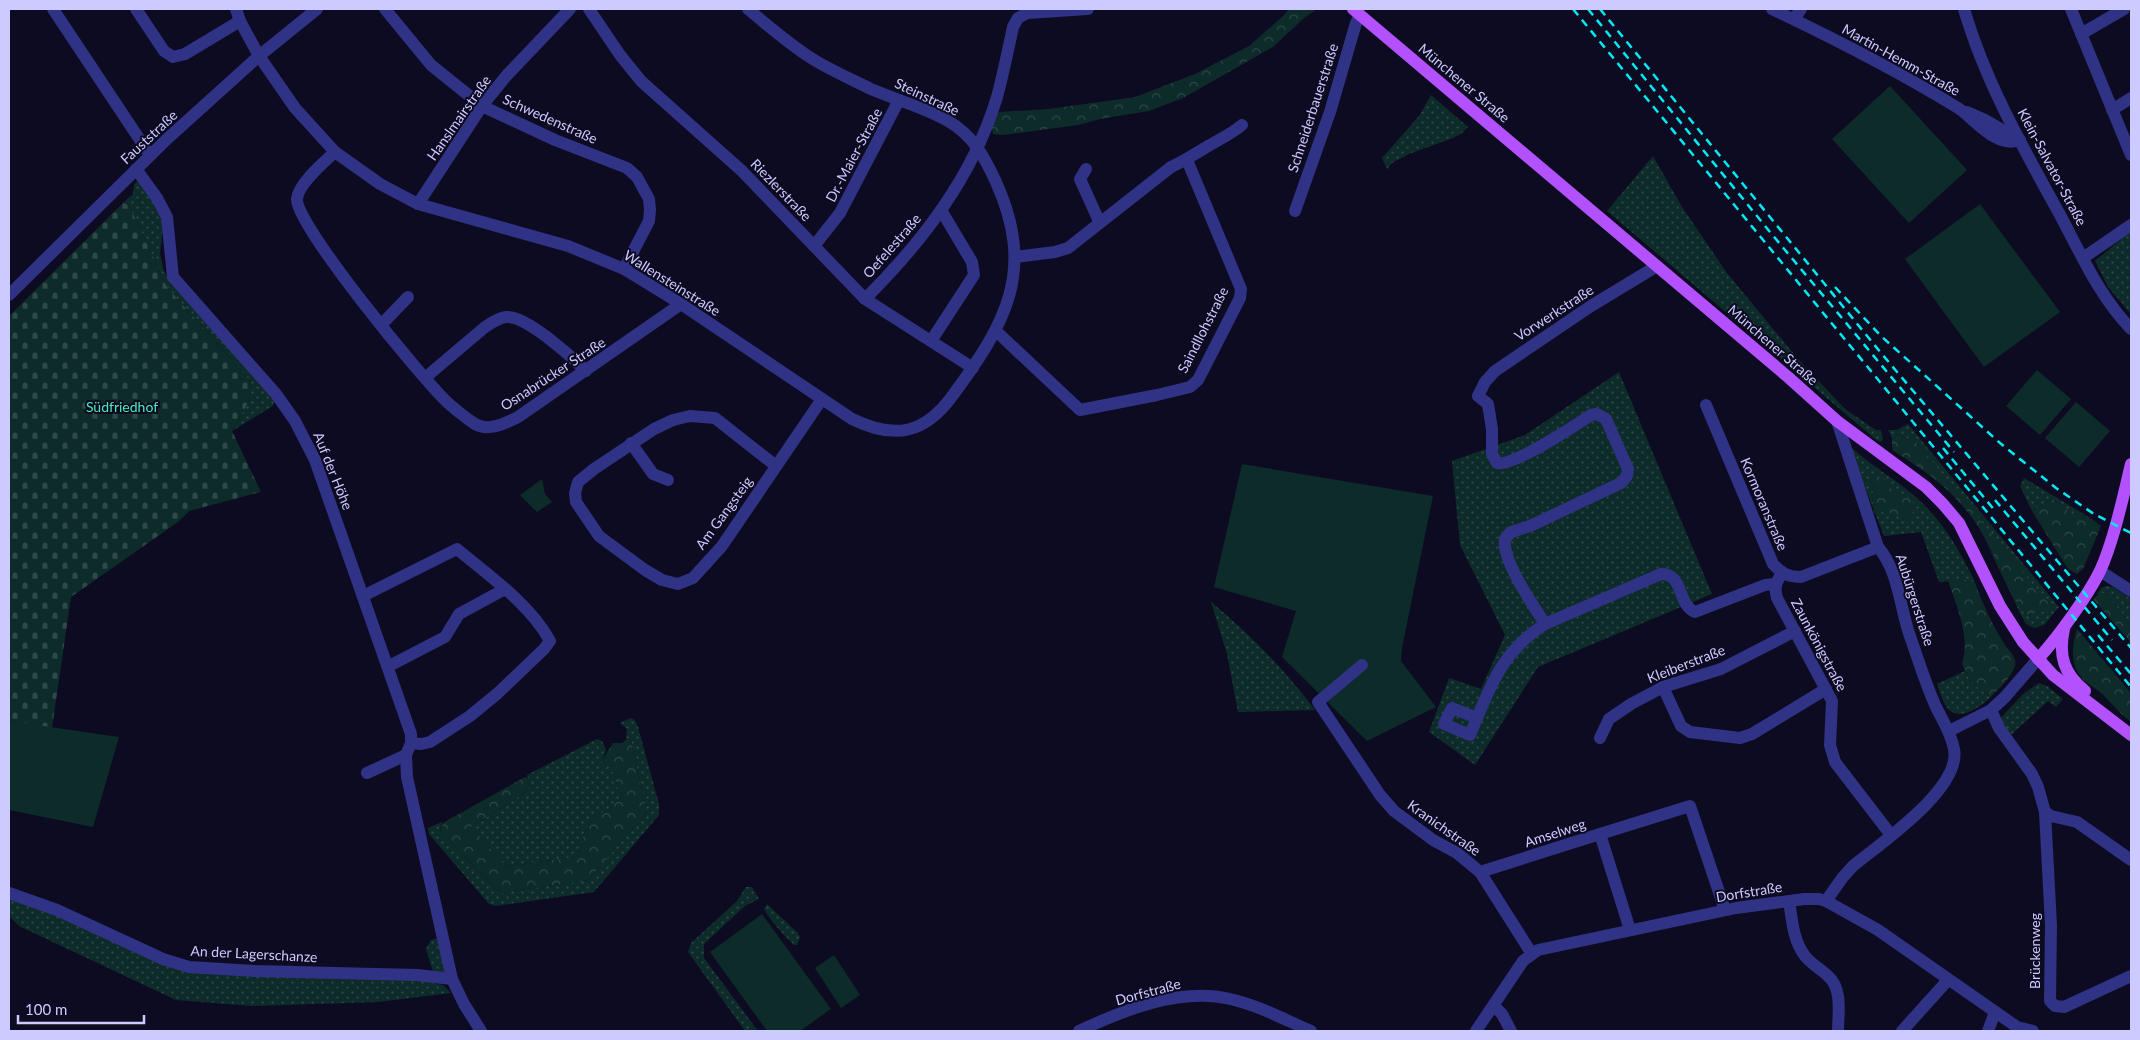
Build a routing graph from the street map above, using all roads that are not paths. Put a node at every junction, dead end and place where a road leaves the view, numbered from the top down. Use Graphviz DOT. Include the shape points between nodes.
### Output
graph roads {
  1 [pos="53,9"];
  2 [pos="136,9"];
  3 [pos="316,9"];
  4 [pos="385,9"];
  5 [pos="570,9"];
  6 [pos="589,9"];
  7 [pos="748,9"];
  8 [pos="1088,9"];
  9 [pos="1772,9"];
  10 [pos="1964,9"];
  11 [pos="2071,9"];
  12 [pos="2124,9"];
  13 [pos="1357,12"];
  14 [pos="1797,14"];
  15 [pos="238,15"];
  16 [pos="2081,34"];
  17 [pos="259,56"];
  18 [pos="2131,98"];
  19 [pos="900,100"];
  20 [pos="2001,103"];
  21 [pos="482,106"];
  22 [pos="2112,110"];
  23 [pos="1962,111"];
  24 [pos="1985,120"];
  25 [pos="1242,125"];
  26 [pos="2020,140"];
  27 [pos="977,146"];
  28 [pos="335,152"];
  29 [pos="150,155"];
  30 [pos="2131,155"];
  31 [pos="1187,160"];
  32 [pos="136,168"];
  33 [pos="1086,169"];
  34 [pos="418,204"];
  35 [pos="941,210"];
  36 [pos="1294,211"];
  37 [pos="1099,221"];
  38 [pos="2131,225"];
  39 [pos="814,246"];
  40 [pos="1015,257"];
  41 [pos="2083,258"];
  42 [pos="1657,266"];
  43 [pos="624,269"];
  44 [pos="9,294"];
  45 [pos="408,298"];
  46 [pos="865,299"];
  47 [pos="681,304"];
  48 [pos="381,324"];
  49 [pos="2131,330"];
  50 [pos="996,331"];
  51 [pos="931,341"];
  52 [pos="972,368"];
  53 [pos="586,371"];
  54 [pos="426,377"];
  55 [pos="822,399"];
  56 [pos="1706,405"];
  57 [pos="1837,421"];
  58 [pos="631,443"];
  59 [pos="2131,464"];
  60 [pos="776,466"];
  61 [pos="668,480"];
  62 [pos="1878,547"];
  63 [pos="2100,571"];
  64 [pos="1784,573"];
  65 [pos="1776,584"];
  66 [pos="505,589"];
  67 [pos="2131,592"];
  68 [pos="364,596"];
  69 [pos="1545,624"];
  70 [pos="2065,624"];
  71 [pos="1795,631"];
  72 [pos="2038,659"];
  73 [pos="1362,665"];
  74 [pos="389,666"];
  75 [pos="1663,687"];
  76 [pos="1826,689"];
  77 [pos="1991,710"];
  78 [pos="1477,718"];
  79 [pos="2107,718"];
  80 [pos="1949,731"];
  81 [pos="2131,735"];
  82 [pos="1600,738"];
  83 [pos="411,743"];
  84 [pos="406,755"];
  85 [pos="366,773"];
  86 [pos="2045,812"];
  87 [pos="1600,834"];
  88 [pos="1891,835"];
  89 [pos="2131,860"];
  90 [pos="1480,872"];
  91 [pos="9,893"];
  92 [pos="1789,901"];
  93 [pos="1826,901"];
  94 [pos="1725,910"];
  95 [pos="1630,930"];
  96 [pos="1532,954"];
  97 [pos="2131,976"];
  98 [pos="452,979"];
  99 [pos="1948,980"];
  100 [pos="1494,1006"];
  101 [pos="1995,1012"];
  102 [pos="481,1031"];
  103 [pos="1079,1031"];
  104 [pos="1311,1031"];
  105 [pos="1476,1031"];
  106 [pos="1511,1031"];
  107 [pos="1838,1031"];
  108 [pos="1902,1031"];
  109 [pos="1988,1031"];
  110 [pos="2033,1031"];
  1 -- 29 [label="street"];
  2 -- 15 [label="street" via="164,51 173,56 186,54"];
  3 -- 17 [label="street, Fauststraße"];
  4 -- 21 [label="street, Schwedenstraße" via="432,65"];
  5 -- 21 [label="street, Hanslmairstraße"];
  6 -- 39 [label="street, Riezlerstraße" via="641,81 742,171"];
  7 -- 19 [label="street, Steinstraße" via="812,58"];
  8 -- 27 [label="street, Oefelestraße" via="1027,13 1018,18 997,96"];
  9 -- 14 [label="street, Martin-Hemm-Straße"];
  10 -- 20 [label="street, Klein-Salvator-Straße"];
  11 -- 16 [label="street"];
  12 -- 16 [label="street"];
  13 -- 36 [label="street, Schneiderbauerstraße" via="1330,112"];
  13 -- 42 [label="main road, Münchener Straße"];
  14 -- 23 [label="street, Martin-Hemm-Straße"];
  15 -- 17 [label="street, Wallensteinstraße"];
  16 -- 22 [label="street"];
  17 -- 28 [label="street, Wallensteinstraße" via="294,108"];
  17 -- 29 [label="street, Fauststraße"];
  18 -- 22 [label="street"];
  19 -- 27 [label="street, Steinstraße" via="948,121"];
  19 -- 39 [label="street, Dr.-Maier-Straße" via="840,213"];
  20 -- 24 [label="street" via="1997,115"];
  20 -- 26 [label="street, Klein-Salvator-Straße"];
  21 -- 34 [label="street, Hanslmairstraße"];
  21 -- 43 [label="street, Schwedenstraße" via="555,140 627,168 638,177 649,199 649,220"];
  22 -- 30 [label="street"];
  23 -- 24 [label="street, Martin-Hemm-Straße"];
  23 -- 26 [label="street, Martin-Hemm-Straße" via="1976,125 1996,137 2008,142"];
  24 -- 26 [label="street, Martin-Hemm-Straße"];
  25 -- 31 [label="street" via="1231,135"];
  26 -- 41 [label="street, Klein-Salvator-Straße"];
  27 -- 35 [label="street, Oefelestraße"];
  27 -- 40 [label="street, Steinstraße" via="1003,197 1011,223"];
  28 -- 34 [label="street, Wallensteinstraße" via="380,184"];
  28 -- 48 [label="street, Osnabrücker Straße" via="302,186 297,197 298,207 315,237"];
  29 -- 32 [label="street, Fauststraße"];
  31 -- 37 [label="street" via="1171,167"];
  31 -- 50 [label="street, Saindllohstraße" via="1241,289 1240,298 1198,380 1190,387 1080,410"];
  32 -- 44 [label="street, Fauststraße"];
  32 -- 68 [label="street, Auf der Höhe" via="167,217 172,277 276,394 305,439"];
  33 -- 37 [label="street" via="1080,179"];
  34 -- 43 [label="street, Wallensteinstraße" via="568,246"];
  35 -- 46 [label="street, Oefelestraße" via="910,252"];
  35 -- 51 [label="street, Oefelestraße" via="972,262 974,275"];
  37 -- 40 [label="street" via="1068,248"];
  38 -- 41 [label="street"];
  39 -- 46 [label="street, Riezlerstraße"];
  40 -- 50 [label="street, Steinstraße" via="1012,291"];
  41 -- 49 [label="street, Klein-Salvator-Straße" via="2114,310"];
  42 -- 57 [label="main road, Münchener Straße"];
  42 -- 69 [label="street, Vorwerkstraße" via="1503,366 1490,376 1478,396 1488,404 1492,454 1497,462 1507,463 1597,414 1606,419 1627,466 1627,476 1621,483 1506,536 1504,545 1512,567"];
  43 -- 47 [label="street, Wallensteinstraße"];
  45 -- 48 [label="street"];
  46 -- 51 [label="street, Riezlerstraße"];
  47 -- 53 [label="street, Osnabrücker Straße"];
  47 -- 55 [label="street, Wallensteinstraße"];
  48 -- 54 [label="street, Osnabrücker Straße"];
  50 -- 52 [label="street, Wallensteinstraße"];
  51 -- 52 [label="street, Riezlerstraße"];
  52 -- 55 [label="street, Wallensteinstraße" via="943,409 909,431 887,432 869,427"];
  53 -- 54 [label="street, Osnabrücker Straße" via="518,417 497,427 477,425 447,402"];
  53 -- 54 [label="street" via="546,336 517,318 507,317 485,327"];
  55 -- 60 [label="street, Am Gangsteig"];
  56 -- 64 [label="street, Kormoranstraße" via="1773,564"];
  57 -- 62 [label="street, Aubürgerstraße"];
  57 -- 72 [label="main road, Münchener Straße" via="1926,487 1943,504 1969,540 2011,625"];
  58 -- 60 [label="street, Am Gangsteig" via="673,420 690,416 715,418"];
  58 -- 60 [label="street, Am Gangsteig" via="578,482 576,502 599,536 645,570 662,580 678,584 693,578 722,546"];
  58 -- 61 [label="street" via="653,474"];
  59 -- 63 [label="main road"];
  62 -- 64 [label="street" via="1800,578"];
  62 -- 80 [label="street, Aubürgerstraße" via="1889,563 1906,626 1936,707"];
  63 -- 67 [label="street"];
  63 -- 70 [label="main road"];
  64 -- 65 [label="street"];
  65 -- 69 [label="street" via="1695,612 1688,608 1674,579 1661,574"];
  65 -- 71 [label="street, Zaunkönigstraße" via="1777,598"];
  66 -- 68 [label="street" via="457,549"];
  66 -- 74 [label="street" via="459,614 445,637"];
  66 -- 83 [label="street" via="543,629 550,641 470,716 430,742"];
  68 -- 74 [label="street, Auf der Höhe"];
  69 -- 78 [label="street" via="1521,642 1502,664"];
  70 -- 72 [label="main road"];
  70 -- 79 [label="main road" via="2061,647 2064,668"];
  71 -- 75 [label="street, Kleiberstraße" via="1721,669"];
  71 -- 76 [label="street, Zaunkönigstraße"];
  72 -- 77 [label="street"];
  72 -- 79 [label="main road, Münchener Straße"];
  73 -- 90 [label="street, Kranichstraße" via="1318,702 1394,811"];
  74 -- 83 [label="street, Auf der Höhe" via="410,729"];
  75 -- 76 [label="street" via="1681,726 1690,732 1740,738"];
  75 -- 82 [label="street, Kleiberstraße" via="1609,719"];
  76 -- 88 [label="street, Zaunkönigstraße" via="1832,701 1832,756"];
  77 -- 80 [label="street"];
  77 -- 86 [label="street, Brückenweg" via="1999,728 2032,774"];
  79 -- 81 [label="main road, Münchener Straße"];
  80 -- 88 [label="street, Aubürgerstraße" via="1955,751 1947,780 1933,799"];
  83 -- 84 [label="street"];
  84 -- 85 [label="street"];
  84 -- 98 [label="street" via="406,771 418,830"];
  86 -- 89 [label="street" via="2077,822"];
  86 -- 97 [label="street, Brückenweg" via="2051,925 2050,1001 2055,1006 2064,1007"];
  87 -- 90 [label="street, Amselweg"];
  87 -- 94 [label="street" via="1690,806"];
  87 -- 95 [label="street, Amselweg"];
  88 -- 93 [label="street, Aubürgerstraße" via="1853,866"];
  90 -- 96 [label="street, Kranichstraße"];
  91 -- 98 [label="street, An der Lagerschanze" via="57,910 163,960 189,966"];
  92 -- 93 [label="street, Dorfstraße"];
  92 -- 94 [label="street, Dorfstraße"];
  92 -- 107 [label="street" via="1796,940 1805,956 1836,986"];
  93 -- 99 [label="street, Dorfstraße" via="1878,930"];
  94 -- 95 [label="street, Dorfstraße"];
  95 -- 96 [label="street, Dorfstraße" via="1544,948"];
  96 -- 100 [label="street, Dorfstraße" via="1519,967"];
  98 -- 102 [label="street"];
  99 -- 101 [label="street, Dorfstraße"];
  99 -- 108 [label="street"];
  100 -- 105 [label="street, Dorfstraße"];
  100 -- 106 [label="street"];
  101 -- 109 [label="street"];
  101 -- 110 [label="street, Dorfstraße" via="2021,1029"];
  103 -- 104 [label="street, Dorfstraße" via="1147,1005 1196,995 1235,1000"];
}
